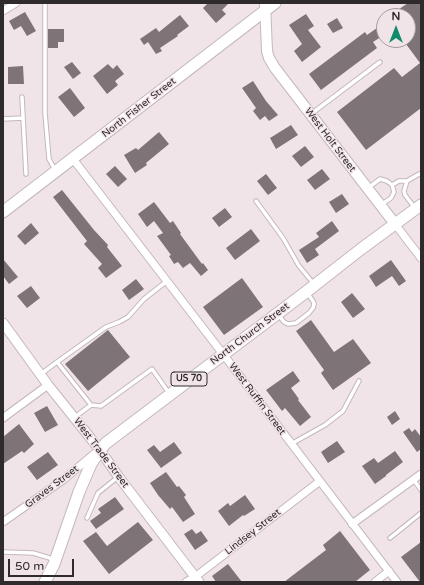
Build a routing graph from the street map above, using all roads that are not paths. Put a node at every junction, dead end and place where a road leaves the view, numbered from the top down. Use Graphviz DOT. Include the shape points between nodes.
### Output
graph roads {
  1 [pos="16,3"];
  2 [pos="45,3"];
  3 [pos="275,3"];
  4 [pos="265,7"];
  5 [pos="3,11"];
  6 [pos="380,62"];
  7 [pos="22,97"];
  8 [pos="311,114"];
  9 [pos="23,118"];
  10 [pos="3,119"];
  11 [pos="73,158"];
  12 [pos="56,171"];
  13 [pos="26,174"];
  14 [pos="421,174"];
  15 [pos="407,181"];
  16 [pos="392,185"];
  17 [pos="367,188"];
  18 [pos="256,201"];
  19 [pos="380,205"];
  20 [pos="418,207"];
  21 [pos="3,212"];
  22 [pos="395,224"];
  23 [pos="421,258"];
  24 [pos="167,281"];
  25 [pos="310,288"];
  26 [pos="278,313"];
  27 [pos="3,323"];
  28 [pos="223,354"];
  29 [pos="58,362"];
  30 [pos="41,374"];
  31 [pos="359,381"];
  32 [pos="48,385"];
  33 [pos="170,394"];
  34 [pos="91,405"];
  35 [pos="75,417"];
  36 [pos="3,418"];
  37 [pos="291,444"];
  38 [pos="100,450"];
  39 [pos="421,474"];
  40 [pos="118,476"];
  41 [pos="413,479"];
  42 [pos="320,481"];
  43 [pos="421,490"];
  44 [pos="421,512"];
  45 [pos="87,518"];
  46 [pos="3,522"];
  47 [pos="352,524"];
  48 [pos="390,538"];
  49 [pos="3,552"];
  50 [pos="55,559"];
  51 [pos="389,571"];
  52 [pos="197,580"];
  53 [pos="45,582"];
  54 [pos="186,582"];
  55 [pos="375,582"];
  56 [pos="397,582"];
  1 -- 5 [label="street"];
  2 -- 12 [label="lane" via="45,113 49,159"];
  3 -- 4 [label="main road, North Fisher Street"];
  4 -- 8 [label="main road, West Holt Street" via="269,58"];
  4 -- 11 [label="main road, North Fisher Street"];
  6 -- 8 [label="lane"];
  7 -- 9 [label="lane"];
  8 -- 17 [label="main road, West Holt Street"];
  9 -- 10 [label="lane"];
  9 -- 13 [label="lane"];
  11 -- 12 [label="main road, North Fisher Street"];
  11 -- 24 [label="street, West Ruffin Street"];
  12 -- 21 [label="main road, North Fisher Street"];
  14 -- 15 [label="lane"];
  15 -- 16 [label="lane" via="399,181"];
  15 -- 20 [label="lane" via="405,195"];
  16 -- 17 [label="lane" via="380,179"];
  16 -- 19 [label="lane" via="394,192 391,198"];
  17 -- 19 [label="main road, West Holt Street"];
  18 -- 25 [label="lane" via="283,238"];
  19 -- 22 [label="main road, West Holt Street"];
  20 -- 22 [label="main road, North Church Street / US 70"];
  22 -- 23 [label="street, West Holt Street"];
  22 -- 25 [label="main road, North Church Street / US 70"];
  24 -- 28 [label="street, West Ruffin Street"];
  24 -- 29 [label="lane" via="144,299 128,317 106,327"];
  25 -- 26 [label="main road, North Church Street / US 70"];
  25 -- 26 [label="lane" via="314,304 309,313 296,323 288,324"];
  26 -- 28 [label="main road, North Church Street / US 70"];
  27 -- 30 [label="street, West Trade Street"];
  28 -- 33 [label="main road, North Church Street / US 70"];
  28 -- 37 [label="street, West Ruffin Street"];
  29 -- 30 [label="lane"];
  29 -- 34 [label="lane"];
  30 -- 32 [label="street, West Trade Street"];
  31 -- 37 [label="lane" via="343,410 325,425"];
  32 -- 35 [label="street, West Trade Street"];
  32 -- 36 [label="street"];
  33 -- 34 [label="lane" via="152,369 101,406"];
  33 -- 38 [label="main road, North Church Street / US 70"];
  34 -- 35 [label="lane"];
  35 -- 38 [label="street, West Trade Street"];
  37 -- 42 [label="street, West Ruffin Street"];
  38 -- 40 [label="street, West Trade Street"];
  38 -- 46 [label="street, Graves Street" via="63,480"];
  38 -- 50 [label="main road, North Church Street / US 70" via="79,492"];
  39 -- 41 [label="street"];
  40 -- 45 [label="lane" via="98,493"];
  40 -- 52 [label="street, West Trade Street"];
  41 -- 43 [label="lane"];
  41 -- 47 [label="street"];
  42 -- 47 [label="street, West Ruffin Street"];
  42 -- 52 [label="street, Lindsey Street"];
  44 -- 48 [label="lane"];
  47 -- 51 [label="street, West Ruffin Street"];
  49 -- 50 [label="lane" via="34,553"];
  50 -- 53 [label="main road, North Church Street / US 70"];
  51 -- 55 [label="street"];
  51 -- 56 [label="street, West Ruffin Street"];
  52 -- 54 [label="street, Lindsey Street"];
}
